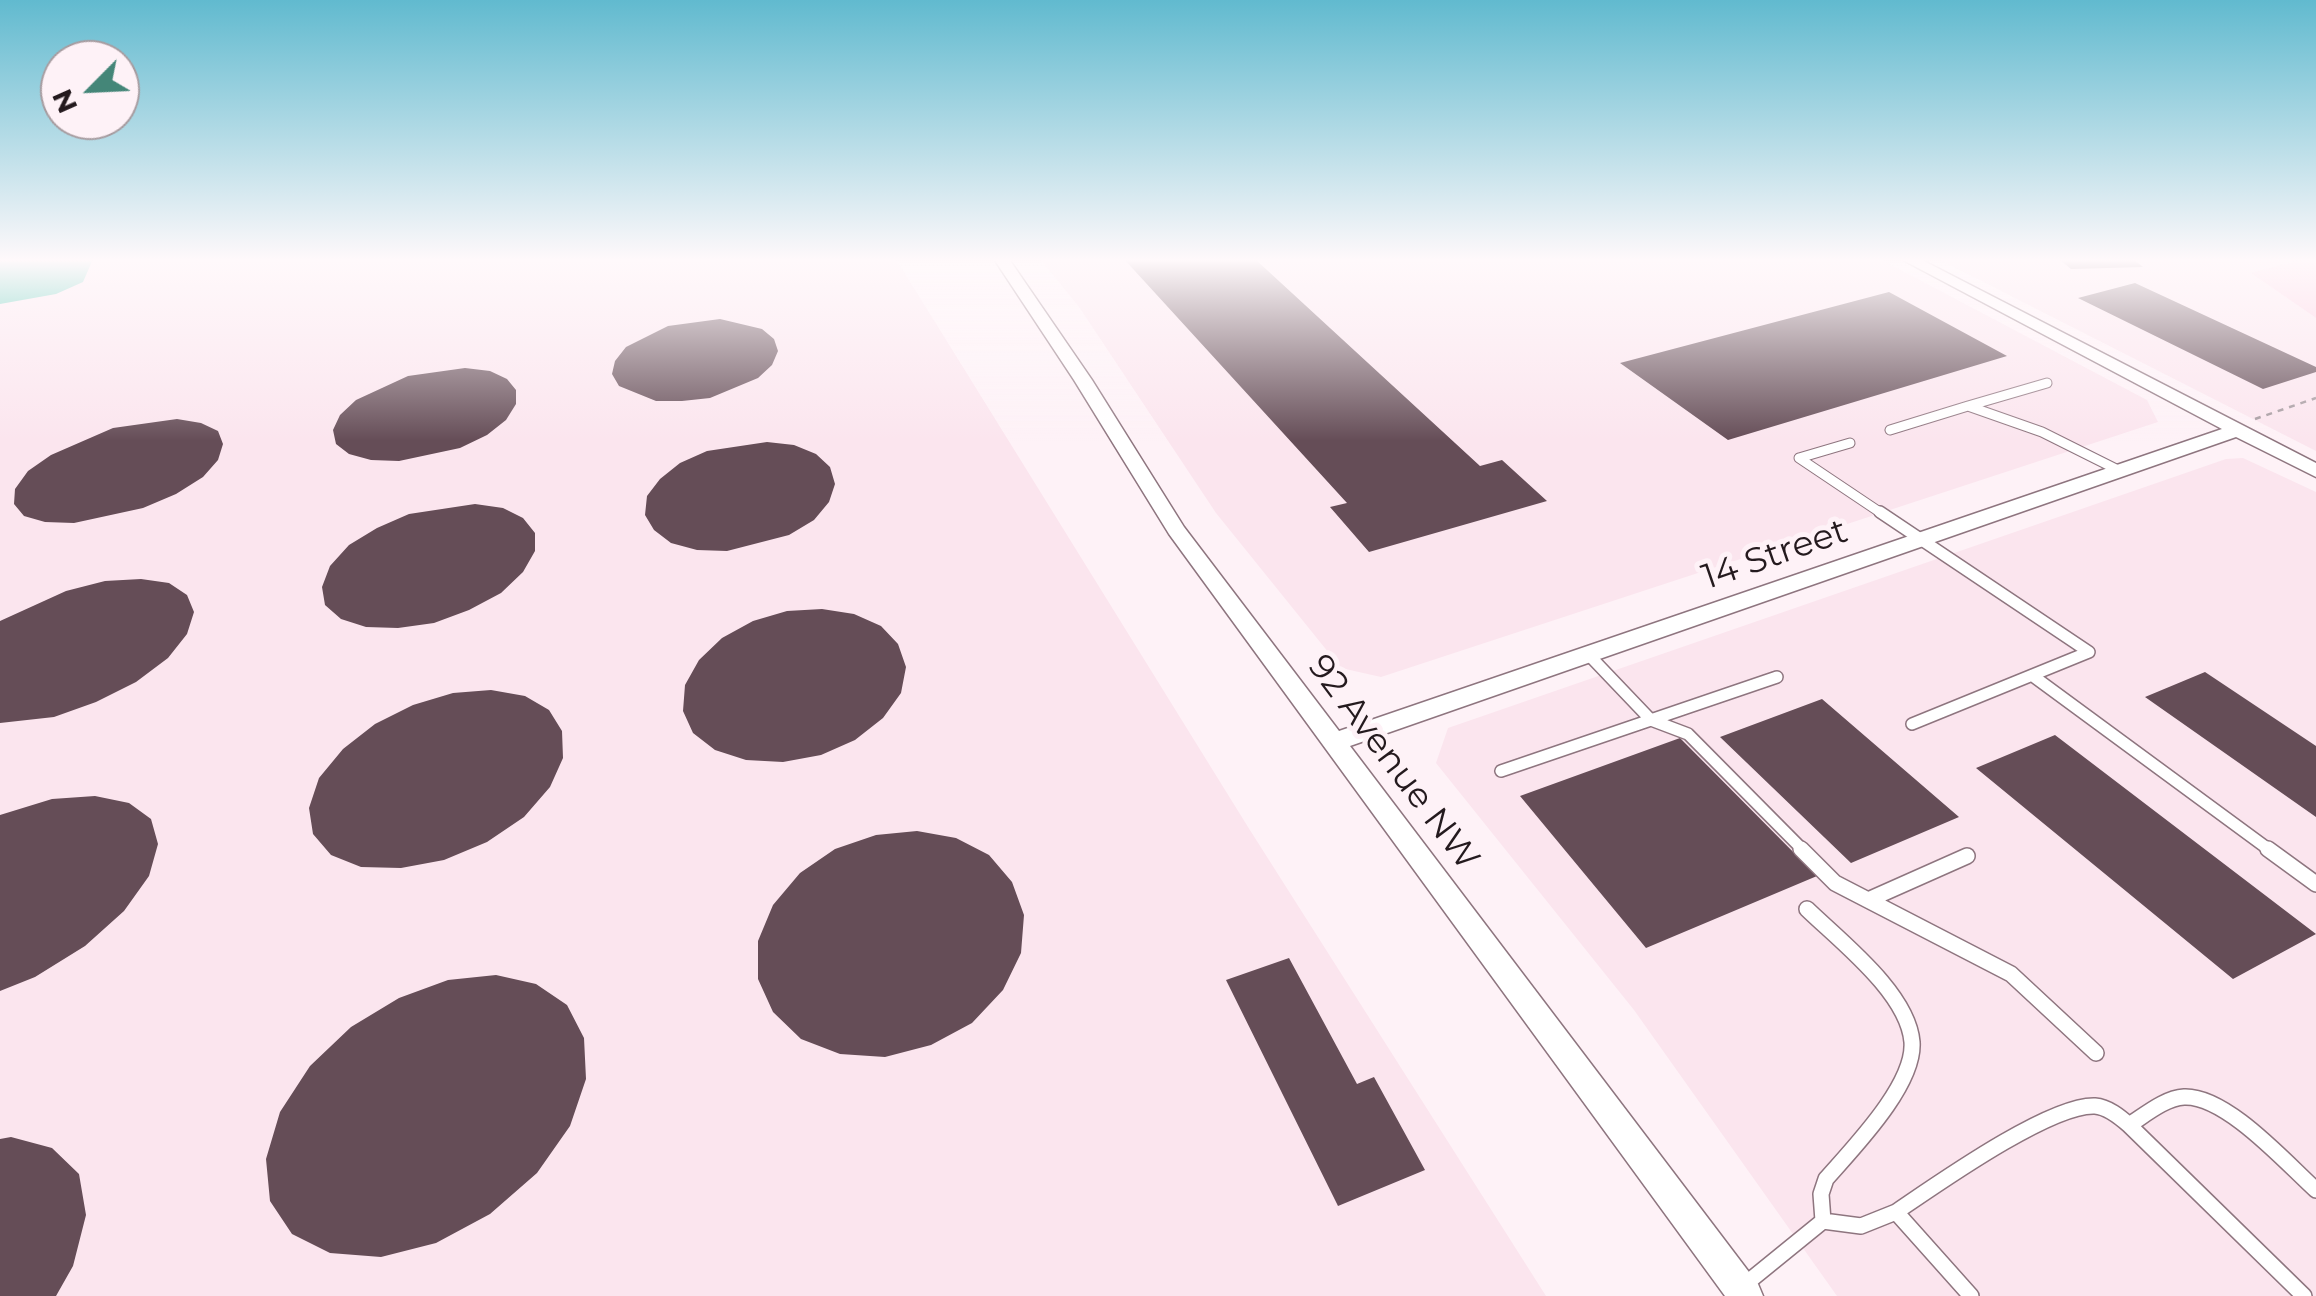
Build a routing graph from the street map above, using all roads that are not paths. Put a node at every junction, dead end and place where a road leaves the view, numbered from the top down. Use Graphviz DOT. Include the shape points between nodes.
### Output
graph roads {
  1 [pos="1042,319"];
  2 [pos="2025,319"];
  3 [pos="2047,382"];
  4 [pos="1968,406"];
  5 [pos="2234,428"];
  6 [pos="1890,430"];
  7 [pos="1850,443"];
  8 [pos="2120,471"];
  9 [pos="2316,471"];
  10 [pos="1918,539"];
  11 [pos="1588,654"];
  12 [pos="2033,676"];
  13 [pos="1777,677"];
  14 [pos="1651,720"];
  15 [pos="1912,724"];
  16 [pos="1334,742"];
  17 [pos="1501,771"];
  18 [pos="1967,856"];
  19 [pos="2316,884"];
  20 [pos="1868,900"];
  21 [pos="1807,909"];
  22 [pos="2096,1052"];
  23 [pos="2129,1125"];
  24 [pos="2316,1190"];
  25 [pos="1896,1212"];
  26 [pos="1823,1222"];
  27 [pos="1743,1292"];
  28 [pos="1971,1296"];
  29 [pos="2304,1296"];
  1 -- 16 [label="street, 92 Avenue NW" via="1176,530"];
  2 -- 5 [label="street"];
  3 -- 4 [label="lane"];
  4 -- 6 [label="lane"];
  4 -- 8 [label="lane" via="2042,432"];
  5 -- 8 [label="street, 14 Street"];
  5 -- 9 [label="street"];
  7 -- 10 [label="lane" via="1799,458"];
  8 -- 10 [label="street, 14 Street"];
  10 -- 11 [label="street, 14 Street"];
  10 -- 12 [label="lane" via="2088,652"];
  11 -- 14 [label="lane"];
  11 -- 16 [label="street, 14 Street"];
  12 -- 15 [label="lane"];
  12 -- 19 [label="lane"];
  13 -- 14 [label="lane"];
  14 -- 17 [label="lane"];
  14 -- 20 [label="lane" via="1688,734 1836,883"];
  16 -- 27 [label="street, 92 Avenue NW"];
  18 -- 20 [label="lane"];
  20 -- 22 [label="lane" via="2011,974"];
  21 -- 26 [label="lane" via="1875,976 1903,1014 1912,1044 1907,1069 1886,1103 1826,1179"];
  23 -- 24 [label="lane" via="2184,1097 2204,1100"];
  23 -- 25 [label="lane" via="2092,1105 2068,1112"];
  23 -- 29 [label="lane"];
  25 -- 26 [label="lane" via="1853,1229"];
  25 -- 28 [label="lane"];
  26 -- 27 [label="lane"];
}
